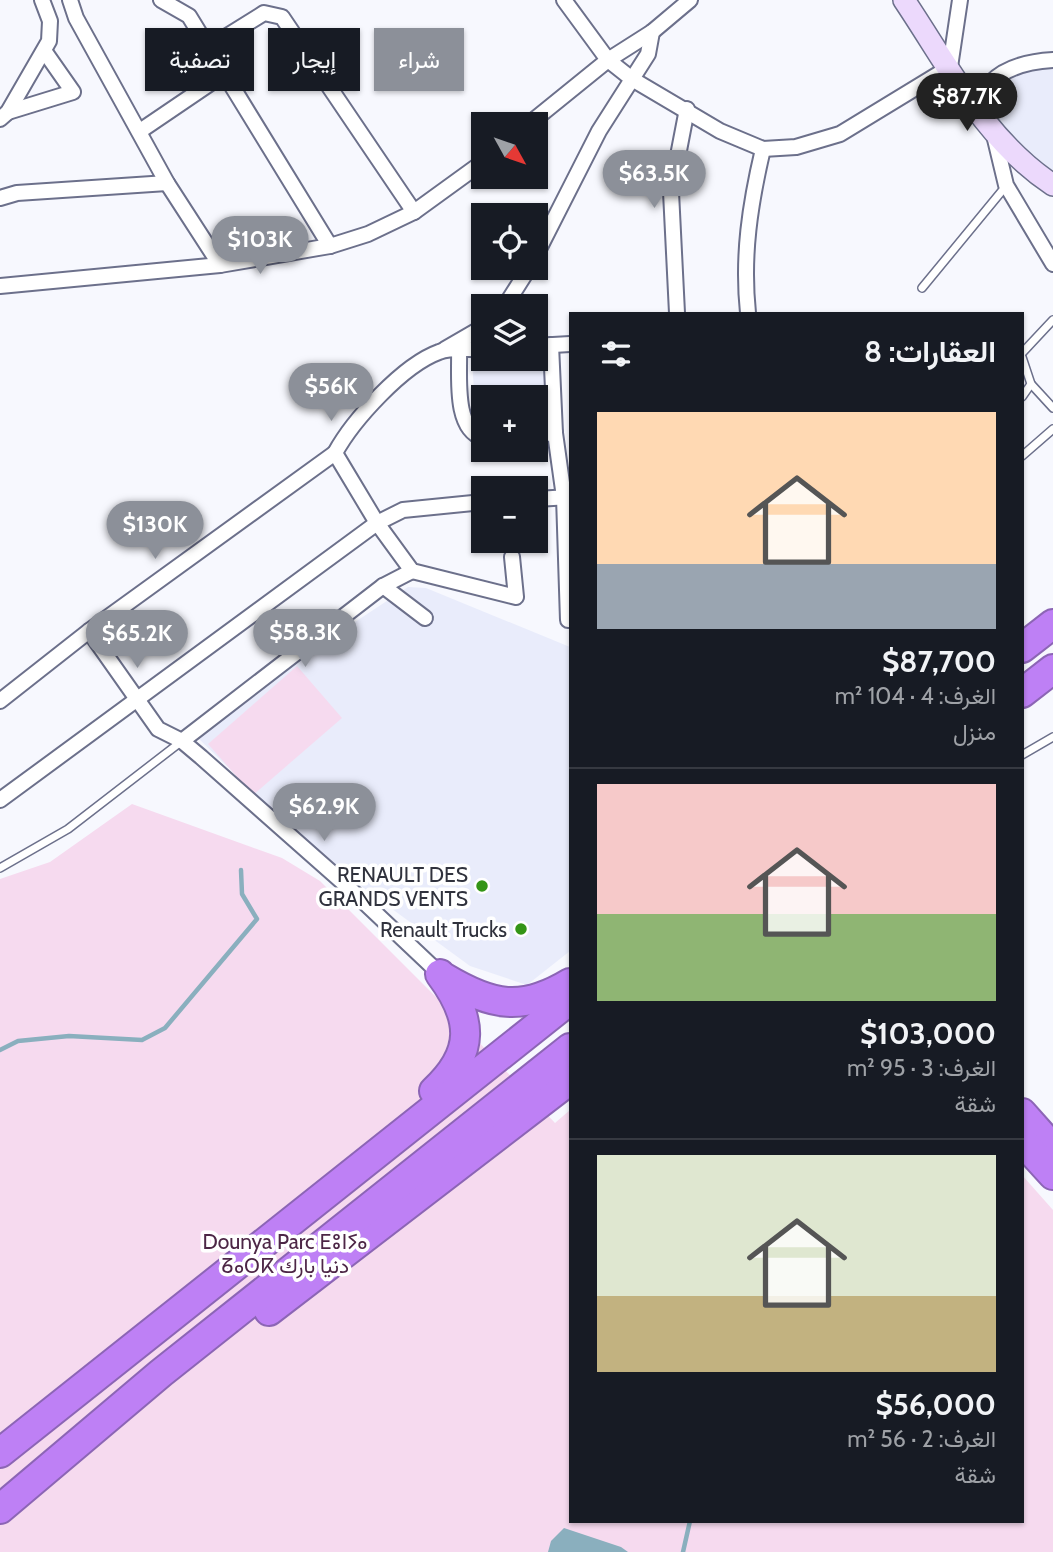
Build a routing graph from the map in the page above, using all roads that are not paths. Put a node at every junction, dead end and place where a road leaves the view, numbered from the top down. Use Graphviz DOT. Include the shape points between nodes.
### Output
graph roads {
  1 [pos="42,0"];
  2 [pos="70,0"];
  3 [pos="161,0"];
  4 [pos="564,0"];
  5 [pos="904,0"];
  6 [pos="924,0"];
  7 [pos="960,0"];
  8 [pos="683,2"];
  9 [pos="266,6"];
  10 [pos="196,28"];
  11 [pos="236,28"];
  12 [pos="652,32"];
  13 [pos="928,35"];
  14 [pos="45,52"];
  15 [pos="608,60"];
  16 [pos="1053,60"];
  17 [pos="950,67"];
  18 [pos="632,79"];
  19 [pos="199,91"];
  20 [pos="234,91"];
  21 [pos="687,109"];
  22 [pos="977,111"];
  23 [pos="544,112"];
  24 [pos="4,115"];
  25 [pos="140,131"];
  26 [pos="993,134"];
  27 [pos="763,149"];
  28 [pos="471,171"];
  29 [pos="167,183"];
  30 [pos="1006,185"];
  31 [pos="1053,186"];
  32 [pos="0,198"];
  33 [pos="414,212"];
  34 [pos="548,231"];
  35 [pos="330,246"];
  36 [pos="1053,264"];
  37 [pos="220,265"];
  38 [pos="0,286"];
  39 [pos="922,289"];
  40 [pos="677,312"];
  41 [pos="748,312"];
  42 [pos="1053,320"];
  43 [pos="471,334"];
  44 [pos="569,344"];
  45 [pos="548,345"];
  46 [pos="551,345"];
  47 [pos="459,350"];
  48 [pos="471,350"];
  49 [pos="440,351"];
  50 [pos="1024,353"];
  51 [pos="1024,361"];
  52 [pos="1031,384"];
  53 [pos="1024,394"];
  54 [pos="1053,408"];
  55 [pos="1053,429"];
  56 [pos="471,432"];
  57 [pos="555,433"];
  58 [pos="548,434"];
  59 [pos="335,453"];
  60 [pos="1024,454"];
  61 [pos="567,497"];
  62 [pos="548,498"];
  63 [pos="471,503"];
  64 [pos="377,523"];
  65 [pos="512,557"];
  66 [pos="412,571"];
  67 [pos="383,586"];
  68 [pos="425,618"];
  69 [pos="569,620"];
  70 [pos="1053,624"];
  71 [pos="89,631"];
  72 [pos="1024,646"];
  73 [pos="1053,669"];
  74 [pos="1024,691"];
  75 [pos="135,698"];
  76 [pos="0,701"];
  77 [pos="1053,737"];
  78 [pos="182,741"];
  79 [pos="1024,754"];
  80 [pos="0,800"];
  81 [pos="0,868"];
  82 [pos="440,974"];
  83 [pos="569,984"];
  84 [pos="569,1000"];
  85 [pos="569,1049"];
  86 [pos="569,1081"];
  87 [pos="1024,1116"];
  88 [pos="1024,1143"];
  89 [pos="1053,1148"];
  90 [pos="1053,1175"];
  91 [pos="161,1373"];
  92 [pos="86,1384"];
  93 [pos="0,1453"];
  94 [pos="0,1509"];
  1 -- 14 [label="street" via="51,29"];
  2 -- 25 [label="street"];
  3 -- 10 [label="street" via="189,16"];
  4 -- 15 [label="street"];
  5 -- 13 [label="main road"];
  6 -- 13 [label="main road"];
  7 -- 17 [label="street"];
  8 -- 12 [label="street"];
  9 -- 11 [label="street"];
  9 -- 33 [label="street" via="282,17"];
  12 -- 15 [label="street"];
  12 -- 18 [label="street" via="648,54"];
  13 -- 17 [label="main road"];
  14 -- 24 [label="street"];
  14 -- 24 [label="street" via="74,92"];
  15 -- 18 [label="street"];
  15 -- 23 [label="street"];
  16 -- 22 [label="street" via="1027,62 999,75 978,102"];
  17 -- 22 [label="main road"];
  17 -- 27 [label="street" via="839,134"];
  18 -- 21 [label="street"];
  18 -- 34 [label="street" via="599,131"];
  19 -- 25 [label="street"];
  20 -- 35 [label="street"];
  21 -- 27 [label="street" via="720,131"];
  21 -- 40 [label="street" via="671,192"];
  22 -- 26 [label="main road"];
  25 -- 29 [label="street"];
  26 -- 30 [label="street"];
  26 -- 31 [label="main road"];
  27 -- 41 [label="street" via="750,204 744,276"];
  28 -- 33 [label="street"];
  29 -- 32 [label="street"];
  29 -- 37 [label="street"];
  30 -- 36 [label="street"];
  30 -- 39 [label="lane"];
  33 -- 35 [label="street"];
  35 -- 37 [label="street"];
  37 -- 38 [label="street"];
  42 -- 50 [label="lane"];
  43 -- 49 [label="street"];
  44 -- 46 [label="street"];
  45 -- 46 [label="street"];
  46 -- 57 [label="street"];
  47 -- 48 [label="street"];
  47 -- 49 [label="street"];
  47 -- 56 [label="street" via="465,423"];
  49 -- 59 [label="street" via="395,381 347,430"];
  51 -- 52 [label="lane"];
  52 -- 53 [label="lane"];
  52 -- 54 [label="lane"];
  55 -- 60 [label="lane"];
  57 -- 58 [label="street"];
  57 -- 61 [label="street"];
  59 -- 64 [label="street"];
  59 -- 71 [label="street"];
  61 -- 62 [label="street"];
  61 -- 69 [label="street"];
  63 -- 64 [label="street" via="403,510"];
  64 -- 66 [label="street"];
  64 -- 75 [label="street"];
  65 -- 66 [label="street" via="516,597"];
  66 -- 67 [label="street"];
  67 -- 68 [label="street"];
  67 -- 78 [label="street"];
  70 -- 72 [label="highway"];
  71 -- 75 [label="street"];
  71 -- 76 [label="street"];
  73 -- 74 [label="highway"];
  75 -- 78 [label="street" via="158,729"];
  75 -- 80 [label="street"];
  77 -- 79 [label="lane"];
  78 -- 81 [label="lane" via="68,829"];
  78 -- 82 [label="street"];
  82 -- 83 [label="highway" via="472,994 501,1003 538,1000"];
  82 -- 92 [label="highway" via="461,1009 465,1034 463,1056 452,1072"];
  84 -- 92 [label="highway"];
  85 -- 91 [label="highway"];
  86 -- 91 [label="highway" via="219,1348"];
  87 -- 89 [label="highway"];
  88 -- 90 [label="highway"];
  91 -- 94 [label="highway"];
  92 -- 93 [label="highway"];
}
